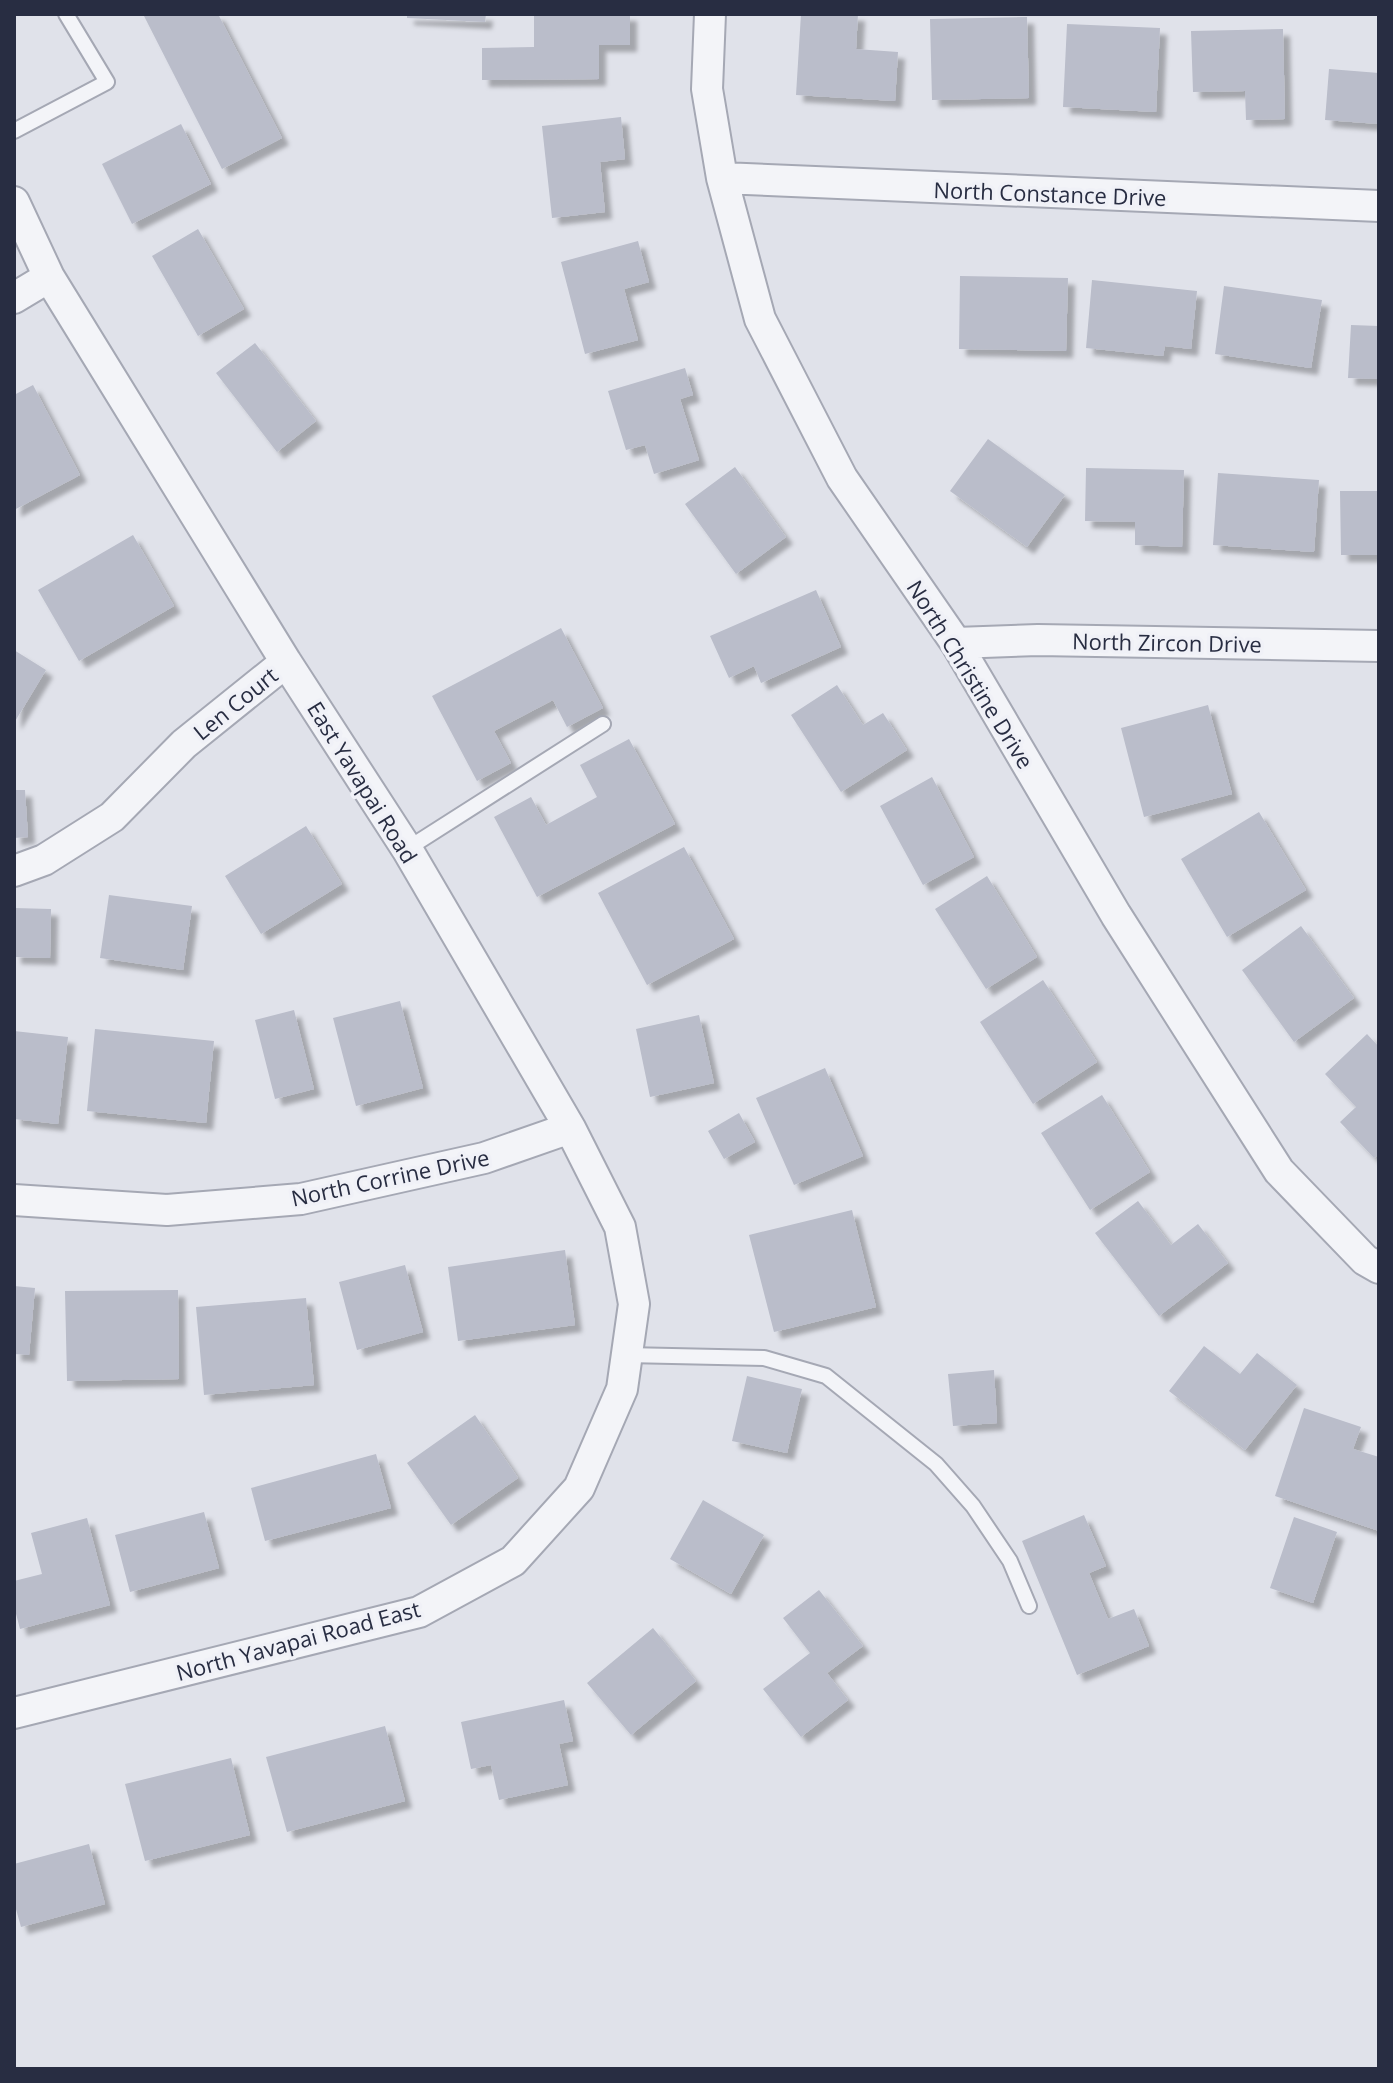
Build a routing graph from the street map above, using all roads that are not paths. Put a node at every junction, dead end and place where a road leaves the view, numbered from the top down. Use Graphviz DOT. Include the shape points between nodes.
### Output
graph roads {
  1 [pos="66,14"];
  2 [pos="710,14"];
  3 [pos="14,131"];
  4 [pos="722,178"];
  5 [pos="14,202"];
  6 [pos="1379,206"];
  7 [pos="49,277"];
  8 [pos="14,298"];
  9 [pos="956,643"];
  10 [pos="1379,646"];
  11 [pos="286,662"];
  12 [pos="603,724"];
  13 [pos="407,849"];
  14 [pos="14,871"];
  15 [pos="570,1128"];
  16 [pos="14,1200"];
  17 [pos="1379,1268"];
  18 [pos="626,1355"];
  19 [pos="622,1389"];
  20 [pos="1029,1606"];
  21 [pos="14,1713"];
  1 -- 3 [label="lane" via="107,82"];
  2 -- 4 [label="street, North Christine Drive" via="707,89"];
  4 -- 6 [label="street, North Constance Drive"];
  4 -- 9 [label="street, North Christine Drive" via="760,319 842,478"];
  5 -- 7 [label="street, East Yavapai Road"];
  7 -- 8 [label="street"];
  7 -- 11 [label="street, East Yavapai Road"];
  9 -- 10 [label="street, North Zircon Drive"];
  9 -- 17 [label="street, North Christine Drive" via="1116,915 1279,1171 1365,1260"];
  11 -- 13 [label="street, East Yavapai Road"];
  11 -- 14 [label="street, Len Court" via="184,744 112,817 44,860"];
  12 -- 13 [label="lane"];
  13 -- 15 [label="street, East Yavapai Road"];
  15 -- 16 [label="street, North Corrine Drive" via="484,1158 301,1199 167,1210"];
  15 -- 18 [label="street, East Yavapai Road" via="620,1227 634,1304"];
  18 -- 19 [label="street, East Yavapai Road"];
  18 -- 20 [label="lane" via="764,1358 826,1376 893,1428 973,1506 1010,1561"];
  19 -- 21 [label="street, North Yavapai Road East" via="579,1488 513,1561 419,1612"];
}
